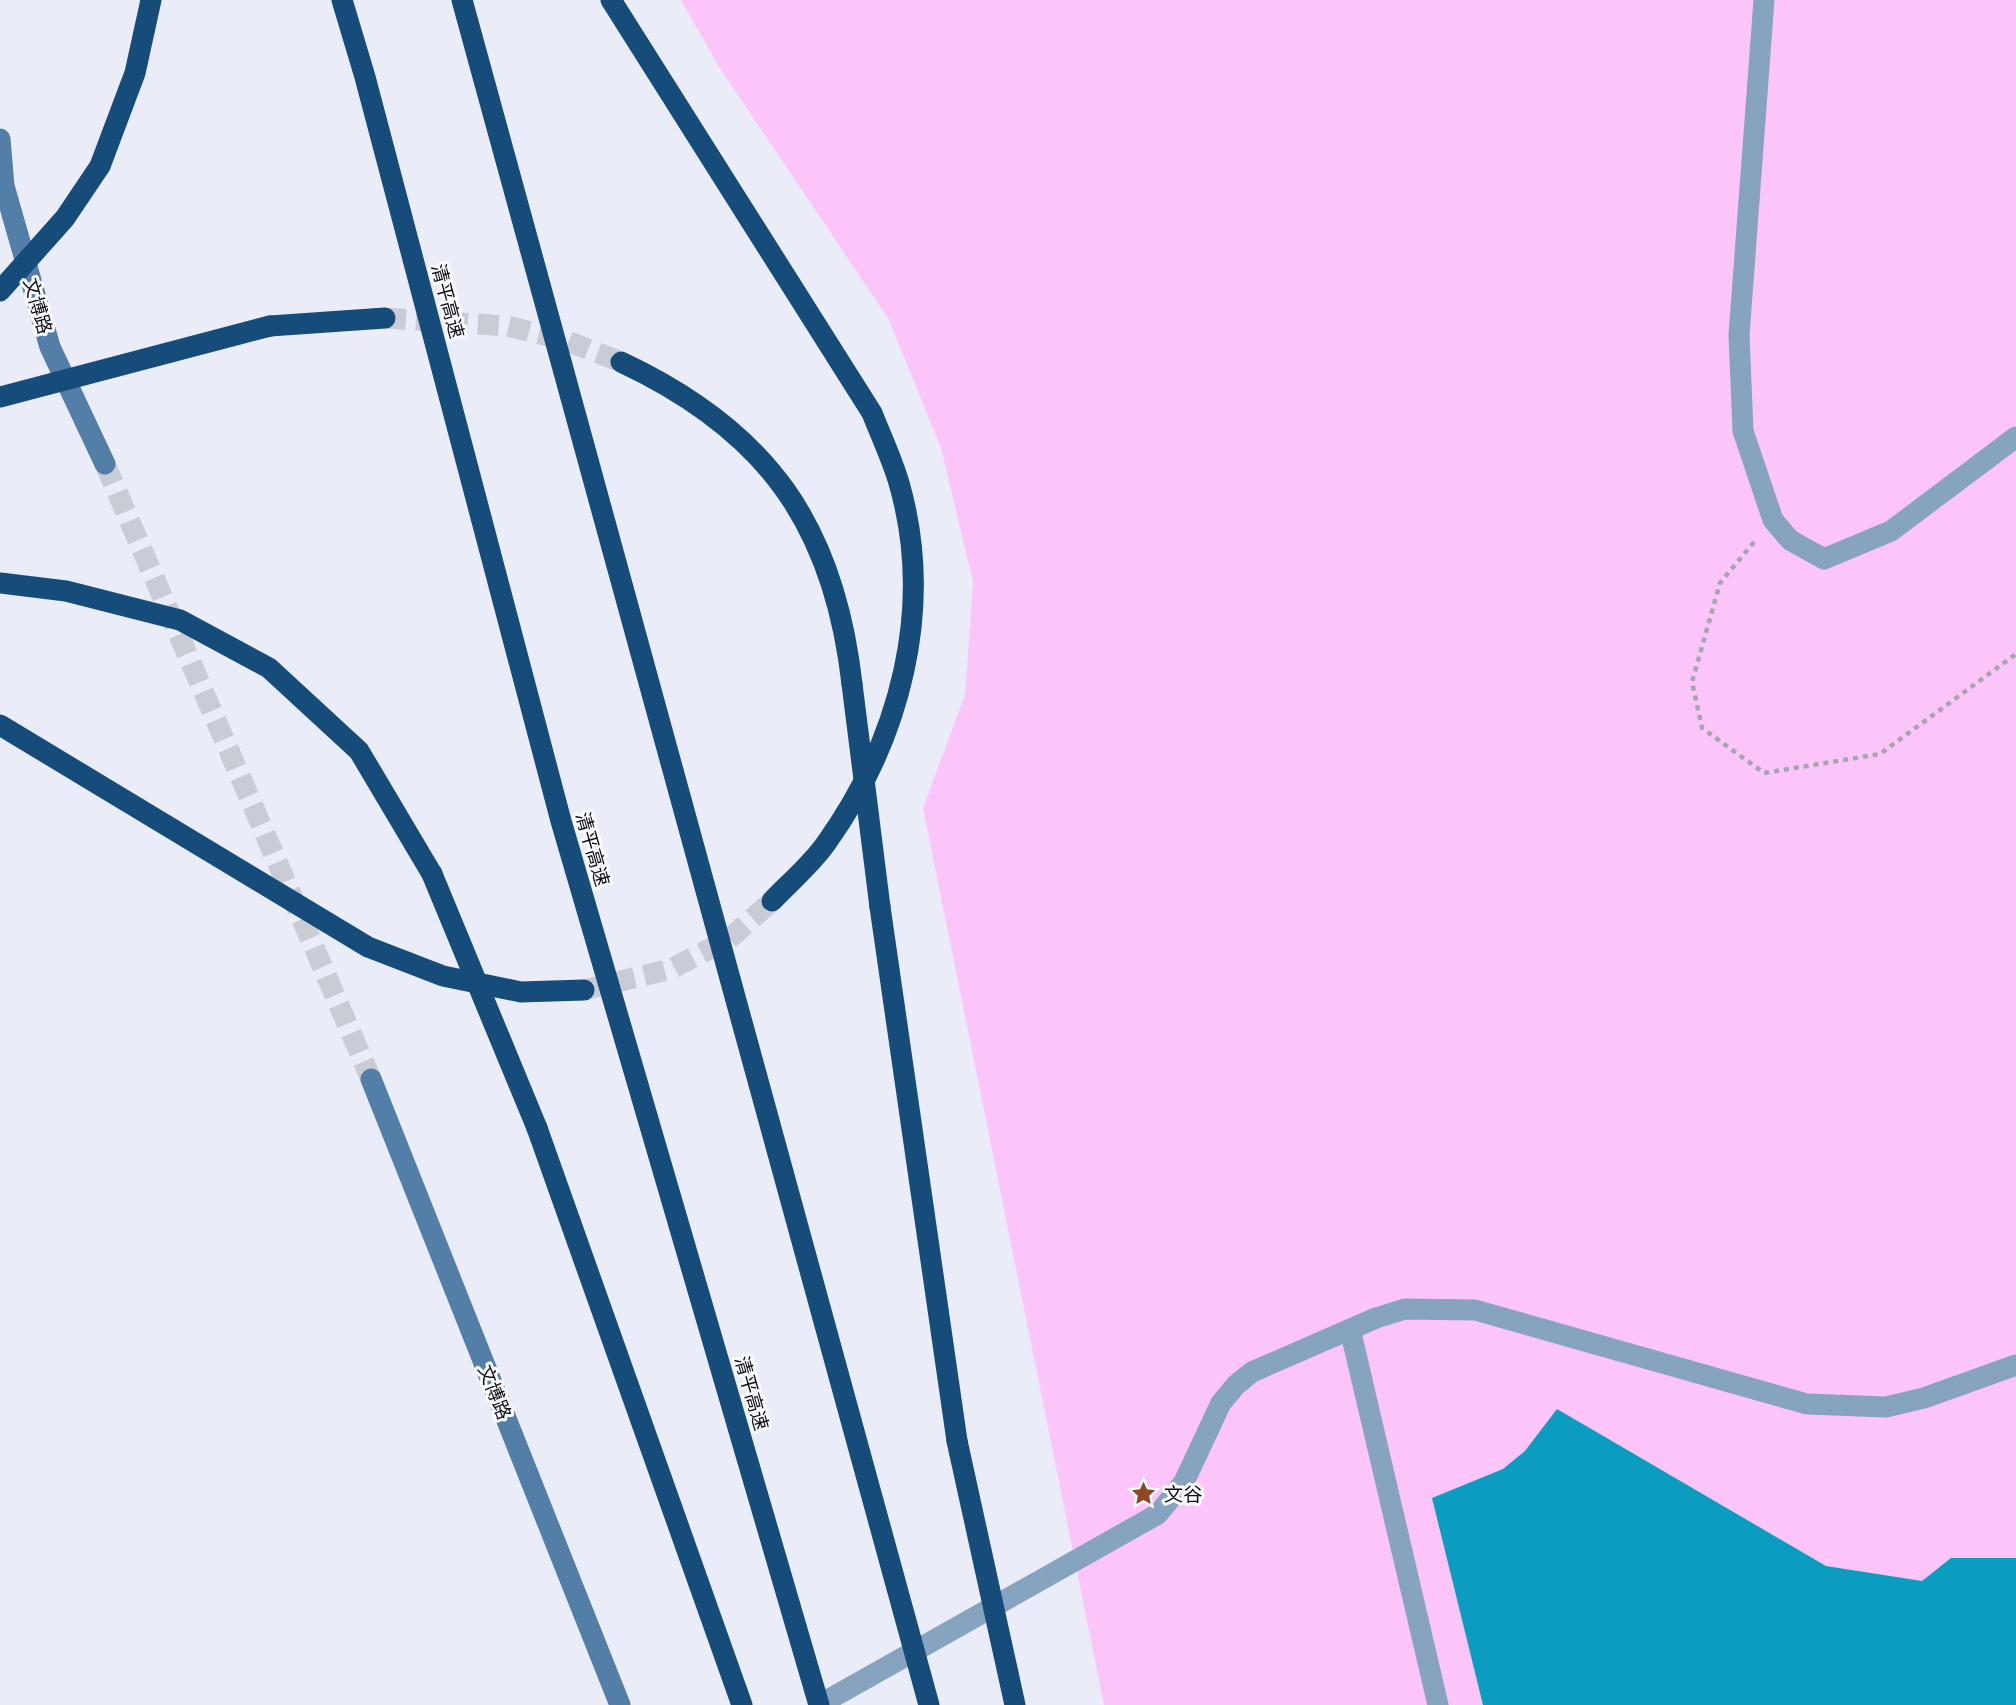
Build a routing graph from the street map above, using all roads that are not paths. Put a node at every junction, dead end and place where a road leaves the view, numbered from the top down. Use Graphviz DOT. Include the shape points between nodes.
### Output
graph roads {
  1 [pos="150,0"];
  2 [pos="342,0"];
  3 [pos="462,0"];
  4 [pos="611,0"];
  5 [pos="1765,0"];
  6 [pos="0,139"];
  7 [pos="0,291"];
  8 [pos="385,318"];
  9 [pos="621,362"];
  10 [pos="0,397"];
  11 [pos="2016,437"];
  12 [pos="105,464"];
  13 [pos="0,583"];
  14 [pos="0,725"];
  15 [pos="772,901"];
  16 [pos="584,990"];
  17 [pos="371,1079"];
  18 [pos="1350,1329"];
  19 [pos="2016,1365"];
  20 [pos="620,1705"];
  21 [pos="742,1705"];
  22 [pos="819,1705"];
  23 [pos="929,1705"];
  24 [pos="1015,1705"];
  25 [pos="1438,1705"];
  1 -- 7 [label="highway, bridge" via="135,73 100,166 65,218"];
  2 -- 22 [label="highway, 清平高速, bridge" via="561,821"];
  3 -- 23 [label="highway, bridge"];
  4 -- 15 [label="highway" via="866,402 899,484 912,560 911,636 896,711 867,781 832,834"];
  5 -- 11 [label="street" via="1739,335 1743,431 1773,520 1790,540 1824,559 1891,531"];
  6 -- 12 [label="street, 文博路" via="4,186 50,347"];
  8 -- 10 [label="highway, bridge" via="270,326"];
  9 -- 24 [label="highway, bridge" via="668,384 712,414 751,449 785,489 813,534 833,582 846,632 880,907 957,1441"];
  13 -- 21 [label="highway, bridge" via="66,591 180,620 270,668 359,751 432,874 537,1128"];
  14 -- 16 [label="highway" via="368,947 443,976 521,992"];
  17 -- 20 [label="street, 文博路"];
  18 -- 19 [label="street" via="1405,1309 1475,1310 1769,1395 1846,1407 1886,1407 1924,1398"];
  18 -- 22 [label="street" via="1252,1371 1236,1385 1221,1403 1184,1482 1158,1514"];
  18 -- 25 [label="street"];
}
